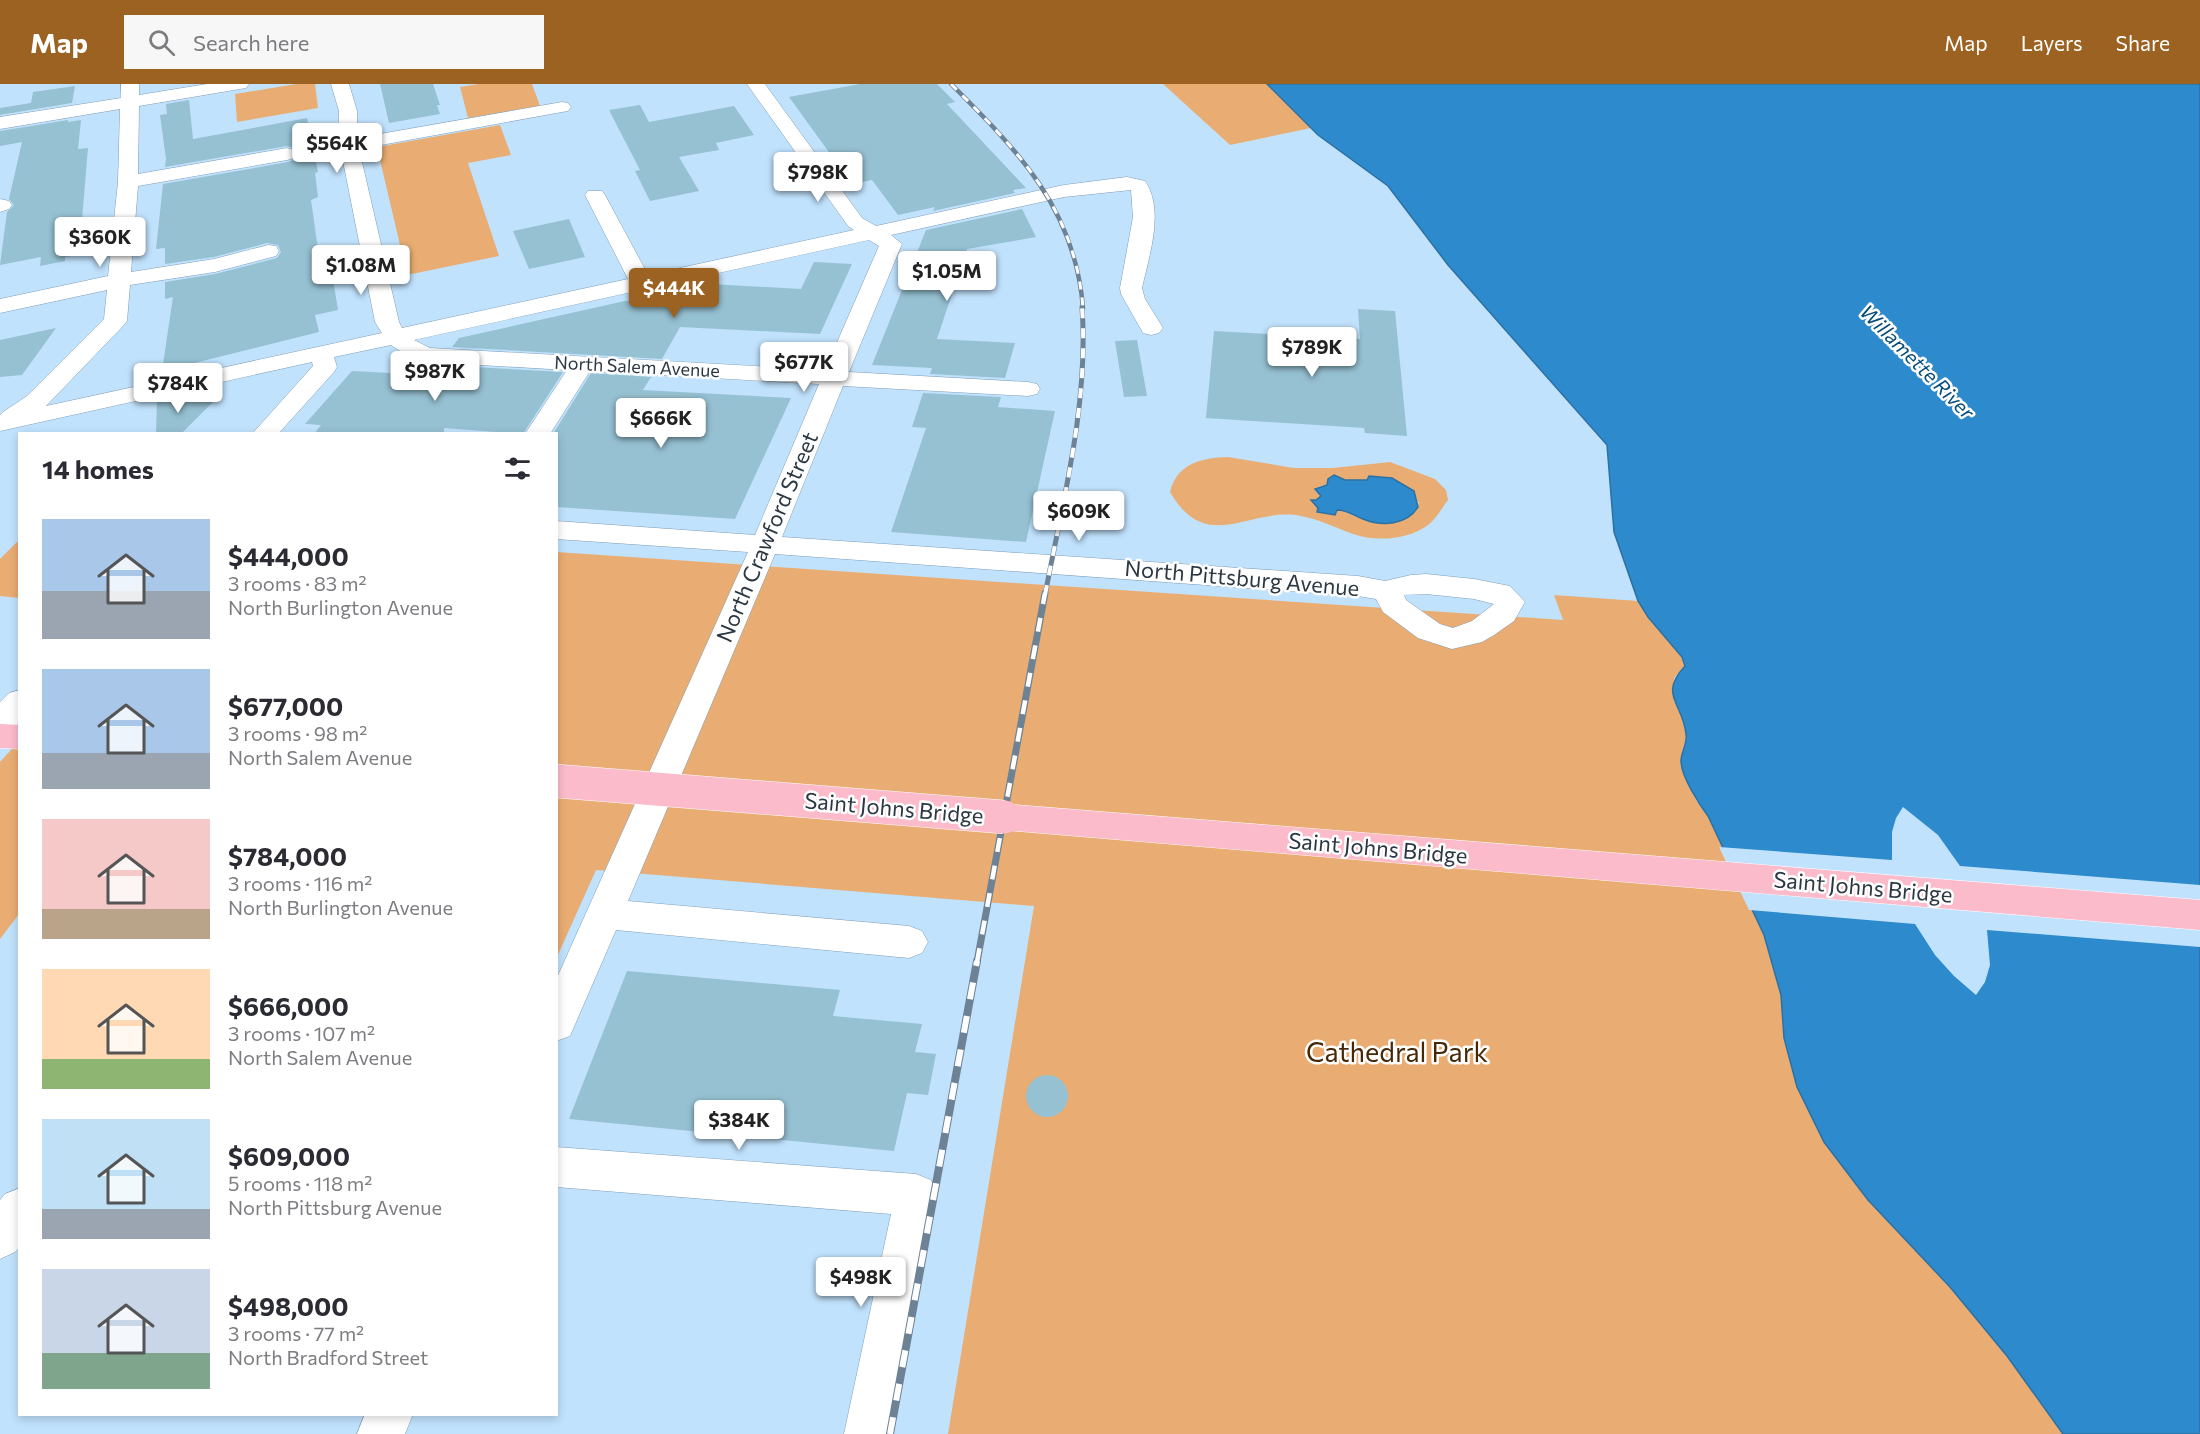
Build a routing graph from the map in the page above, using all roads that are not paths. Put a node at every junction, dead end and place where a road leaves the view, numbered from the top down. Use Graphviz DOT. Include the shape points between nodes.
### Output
graph roads {
  1 [pos="240,84"];
  2 [pos="340,84"];
  3 [pos="756,84"];
  4 [pos="130,93"];
  5 [pos="562,106"];
  6 [pos="0,123"];
  7 [pos="351,146"];
  8 [pos="287,154"];
  9 [pos="128,182"];
  10 [pos="596,195"];
  11 [pos="873,233"];
  12 [pos="268,251"];
  13 [pos="119,280"];
  14 [pos="641,283"];
  15 [pos="0,306"];
  16 [pos="1151,328"];
  17 [pos="395,337"];
  18 [pos="321,353"];
  19 [pos="583,364"];
  20 [pos="833,378"];
  21 [pos="1029,389"];
  22 [pos="1,423"];
  23 [pos="266,432"];
  24 [pos="538,432"];
  25 [pos="558,530"];
  26 [pos="764,544"];
  27 [pos="1388,591"];
  28 [pos="11,715"];
  29 [pos="0,736"];
  30 [pos="558,781"];
  31 [pos="603,914"];
  32 [pos="2200,915"];
  33 [pos="909,942"];
  34 [pos="558,1019"];
  35 [pos="558,1167"];
  36 [pos="18,1212"];
  37 [pos="0,1237"];
  38 [pos="388,1416"];
  39 [pos="381,1434"];
  40 [pos="868,1434"];
  1 -- 4 [label="street"];
  2 -- 7 [label="street" via="348,111 347,136"];
  3 -- 11 [label="street, North Crawford Street" via="855,222"];
  4 -- 6 [label="street"];
  4 -- 9 [label="street"];
  5 -- 7 [label="street"];
  7 -- 17 [label="street" via="387,322"];
  8 -- 9 [label="street"];
  9 -- 13 [label="street"];
  10 -- 14 [label="street"];
  11 -- 14 [label="street"];
  11 -- 16 [label="street" via="1064,191 1127,183 1141,187 1144,219 1131,288 1132,297 1149,318"];
  11 -- 20 [label="street, North Crawford Street" via="891,244"];
  12 -- 13 [label="street" via="215,265"];
  13 -- 15 [label="street"];
  13 -- 22 [label="street" via="116,321 111,328 36,400"];
  14 -- 17 [label="street"];
  17 -- 18 [label="street"];
  17 -- 19 [label="street, North Salem Avenue" via="416,352 428,355"];
  18 -- 22 [label="street"];
  18 -- 23 [label="street" via="325,367"];
  19 -- 20 [label="street, North Salem Avenue"];
  19 -- 24 [label="street"];
  20 -- 21 [label="street, North Salem Avenue"];
  20 -- 26 [label="street, North Crawford Street"];
  25 -- 26 [label="street, North Pittsburg Avenue"];
  26 -- 27 [label="street, North Pittsburg Avenue"];
  26 -- 31 [label="street, North Crawford Street"];
  28 -- 29 [label="main road"];
  30 -- 32 [label="main road, Saint Johns Bridge, bridge"];
  31 -- 33 [label="street"];
  31 -- 34 [label="street, North Crawford Street"];
  35 -- 40 [label="street" via="916,1195"];
  36 -- 37 [label="street"];
  38 -- 39 [label="street"];
}
